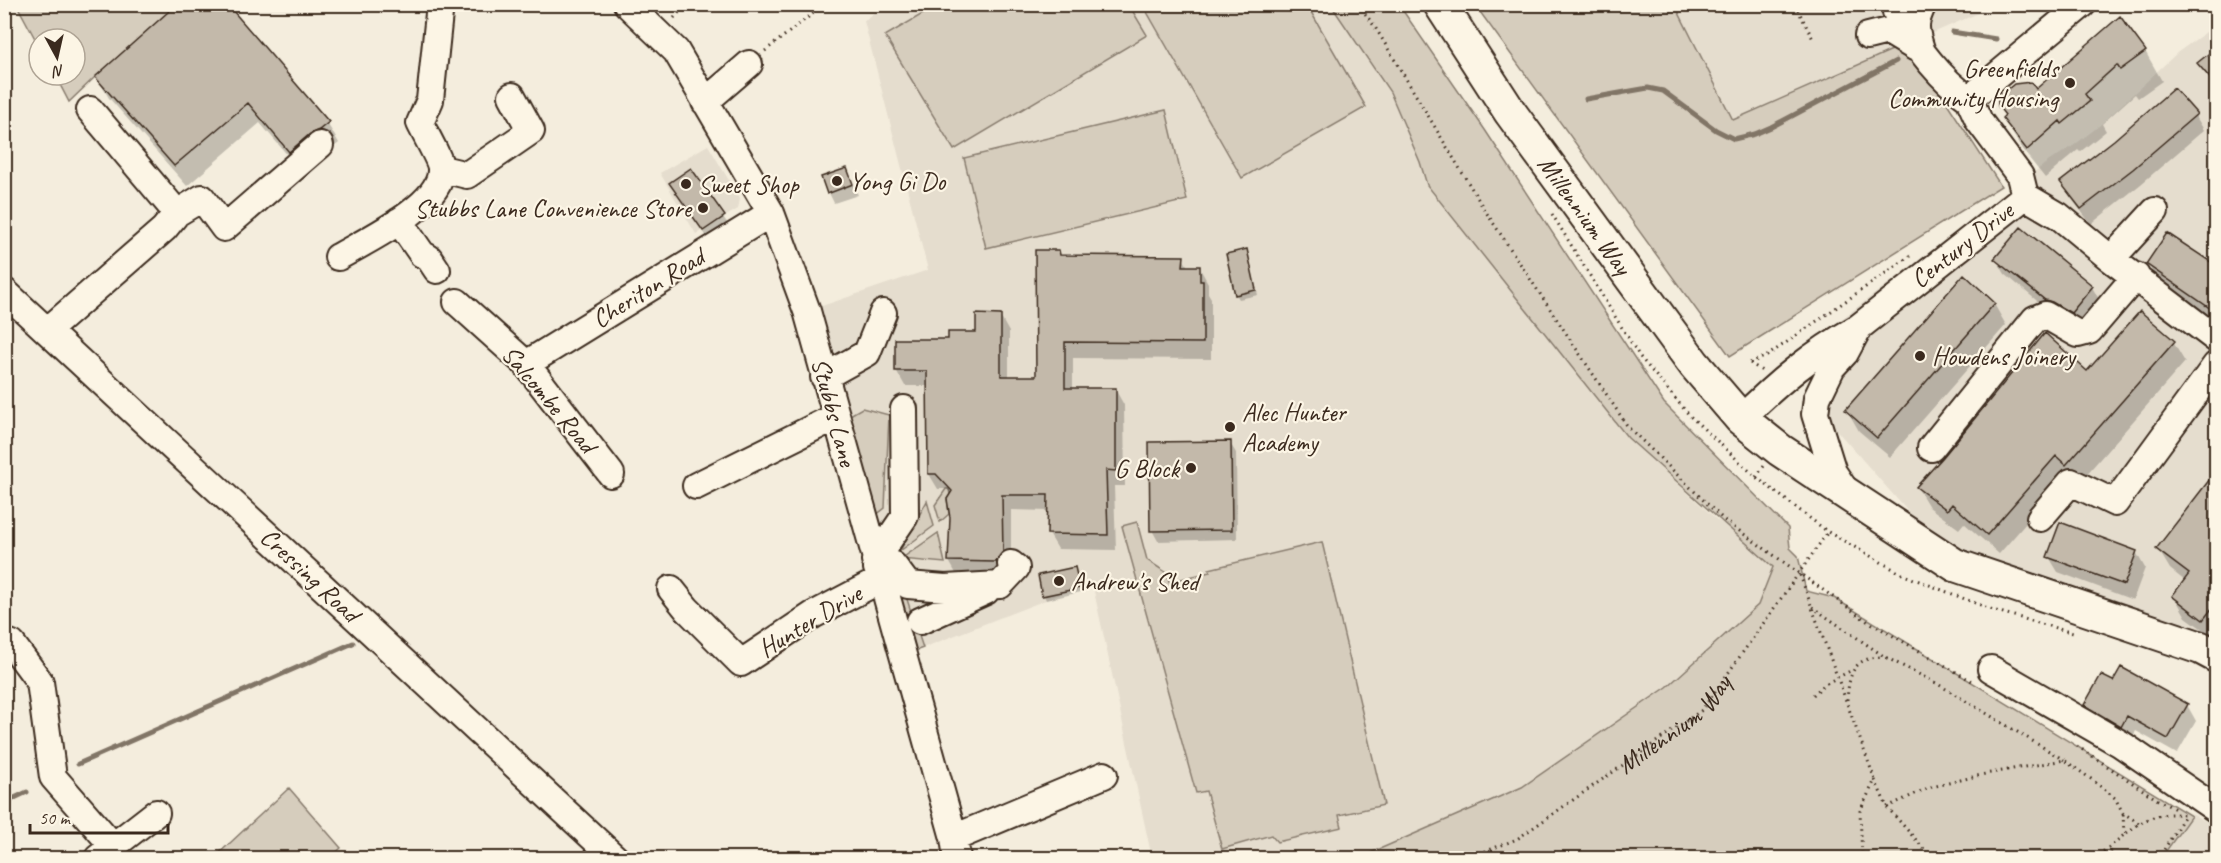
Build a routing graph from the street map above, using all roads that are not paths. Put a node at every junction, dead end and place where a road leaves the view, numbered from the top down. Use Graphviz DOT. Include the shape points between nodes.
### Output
graph roads {
  1 [pos="440,4"];
  2 [pos="627,4"];
  3 [pos="1440,4"];
  4 [pos="1923,4"];
  5 [pos="2083,4"];
  6 [pos="1903,8"];
  7 [pos="1922,52"];
  8 [pos="749,64"];
  9 [pos="512,96"];
  10 [pos="1969,99"];
  11 [pos="705,102"];
  12 [pos="90,110"];
  13 [pos="320,145"];
  14 [pos="442,169"];
  15 [pos="2025,196"];
  16 [pos="2155,211"];
  17 [pos="177,213"];
  18 [pos="771,213"];
  19 [pos="399,221"];
  20 [pos="339,257"];
  21 [pos="2111,259"];
  22 [pos="437,270"];
  23 [pos="2136,276"];
  24 [pos="4,291"];
  25 [pos="458,302"];
  26 [pos="883,313"];
  27 [pos="1859,327"];
  28 [pos="47,331"];
  29 [pos="2217,339"];
  30 [pos="526,364"];
  31 [pos="2217,365"];
  32 [pos="824,377"];
  33 [pos="904,409"];
  34 [pos="835,417"];
  35 [pos="1741,419"];
  36 [pos="1931,448"];
  37 [pos="611,474"];
  38 [pos="696,486"];
  39 [pos="1848,495"];
  40 [pos="2040,518"];
  41 [pos="878,569"];
  42 [pos="671,589"];
  43 [pos="920,621"];
  44 [pos="4,641"];
  45 [pos="2217,656"];
  46 [pos="1984,676"];
  47 [pos="1104,775"];
  48 [pos="2217,809"];
  49 [pos="156,813"];
  50 [pos="956,848"];
  51 [pos="106,853"];
  52 [pos="615,858"];
  1 -- 14 [label="street" via="430,100 420,123"];
  2 -- 11 [label="street, Stubbs Lane" via="676,51"];
  3 -- 35 [label="main road, Millennium Way" via="1510,112 1694,364"];
  4 -- 7 [label="street" via="1915,23"];
  5 -- 10 [label="street"];
  6 -- 7 [label="street"];
  6 -- 7 [label="street" via="1873,25 1868,36 1888,31"];
  7 -- 10 [label="street"];
  8 -- 11 [label="street"];
  9 -- 14 [label="street" via="531,131 467,175"];
  10 -- 15 [label="street" via="1979,121 2020,176"];
  11 -- 18 [label="street, Stubbs Lane"];
  12 -- 17 [label="street"];
  13 -- 17 [label="street" via="224,228 202,198"];
  14 -- 19 [label="street" via="437,190"];
  15 -- 21 [label="street, Century Drive" via="2059,216"];
  15 -- 27 [label="street, Century Drive"];
  16 -- 21 [label="street"];
  17 -- 28 [label="street" via="164,229"];
  18 -- 30 [label="street, Cheriton Road"];
  18 -- 32 [label="street, Stubbs Lane" via="807,311"];
  19 -- 20 [label="street"];
  19 -- 22 [label="street"];
  21 -- 23 [label="street, Century Drive"];
  23 -- 29 [label="street, Century Drive"];
  23 -- 36 [label="street" via="2089,331 2078,334 2045,315 2035,319"];
  24 -- 28 [label="street, Cressing Road"];
  25 -- 30 [label="street, Salcombe Road"];
  26 -- 32 [label="street" via="867,353"];
  27 -- 35 [label="street" via="1827,345 1778,382"];
  27 -- 39 [label="street, Century Drive" via="1832,367 1817,398 1815,414 1833,472"];
  28 -- 52 [label="street, Cressing Road"];
  30 -- 37 [label="street, Salcombe Road"];
  31 -- 40 [label="street" via="2115,502 2072,482"];
  32 -- 34 [label="street, Stubbs Lane"];
  33 -- 41 [label="street" via="904,516"];
  34 -- 38 [label="street"];
  34 -- 41 [label="street, Stubbs Lane"];
  35 -- 39 [label="main road, Millennium Way"];
  39 -- 45 [label="main road, Millennium Way" via="1954,565"];
  41 -- 42 [label="street, Hunter Drive" via="741,663"];
  41 -- 43 [label="street" via="893,564 908,585 945,588 1005,574"];
  41 -- 50 [label="street, Stubbs Lane"];
  44 -- 51 [label="street" via="12,644 40,682 54,777"];
  46 -- 48 [label="street" via="2121,744"];
  47 -- 50 [label="street"];
  49 -- 51 [label="street"];
}
